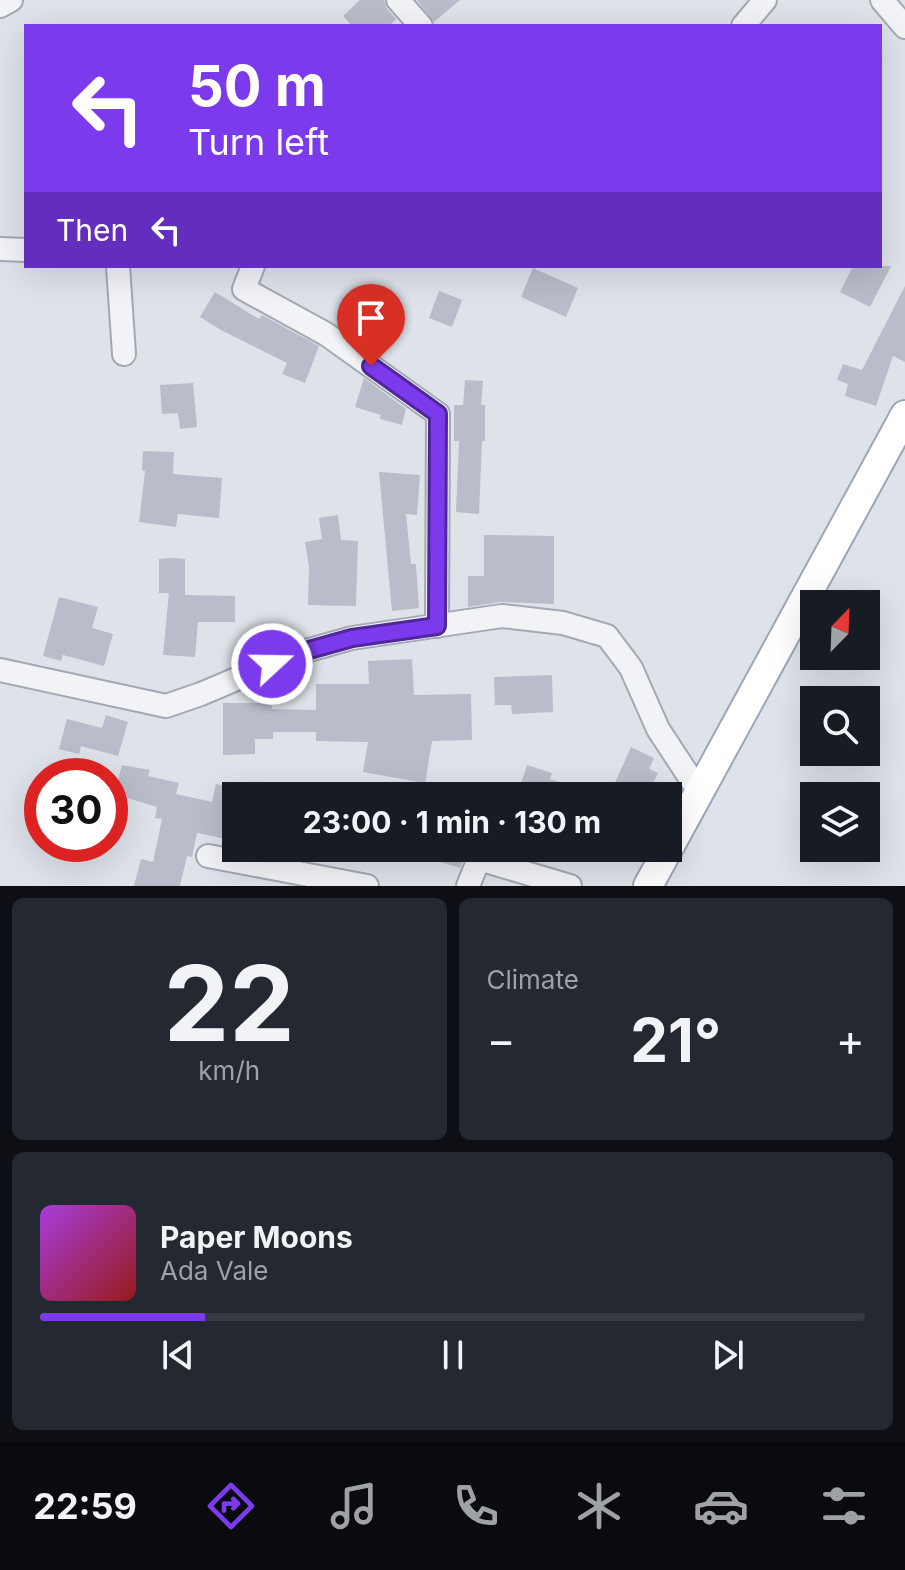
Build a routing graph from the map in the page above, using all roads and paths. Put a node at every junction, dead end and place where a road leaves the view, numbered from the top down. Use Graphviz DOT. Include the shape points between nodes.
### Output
graph roads {
  1 [pos="11,0"];
  2 [pos="398,0"];
  3 [pos="765,0"];
  4 [pos="882,0"];
  5 [pos="0,6"];
  6 [pos="419,24"];
  7 [pos="745,24"];
  8 [pos="905,27"];
  9 [pos="0,249"];
  10 [pos="24,250"];
  11 [pos="118,268"];
  12 [pos="252,268"];
  13 [pos="124,354"];
  14 [pos="905,415"];
  15 [pos="437,626"];
  16 [pos="0,670"];
  17 [pos="700,793"];
  18 [pos="208,856"];
  19 [pos="367,886"];
  20 [pos="468,886"];
  21 [pos="570,886"];
  22 [pos="648,886"];
  1 -- 5 [label="street"];
  2 -- 6 [label="street"];
  3 -- 7 [label="street"];
  4 -- 8 [label="street"];
  9 -- 10 [label="street"];
  11 -- 13 [label="street"];
  12 -- 15 [label="street" via="244,289 326,334 438,414"];
  14 -- 17 [label="main road"];
  15 -- 16 [label="street" via="352,638 295,654 166,706"];
  15 -- 17 [label="street" via="502,616 563,623 607,636 631,668 658,729"];
  17 -- 22 [label="main road"];
  18 -- 19 [label="street"];
  20 -- 21 [label="street" via="479,859"];
}
